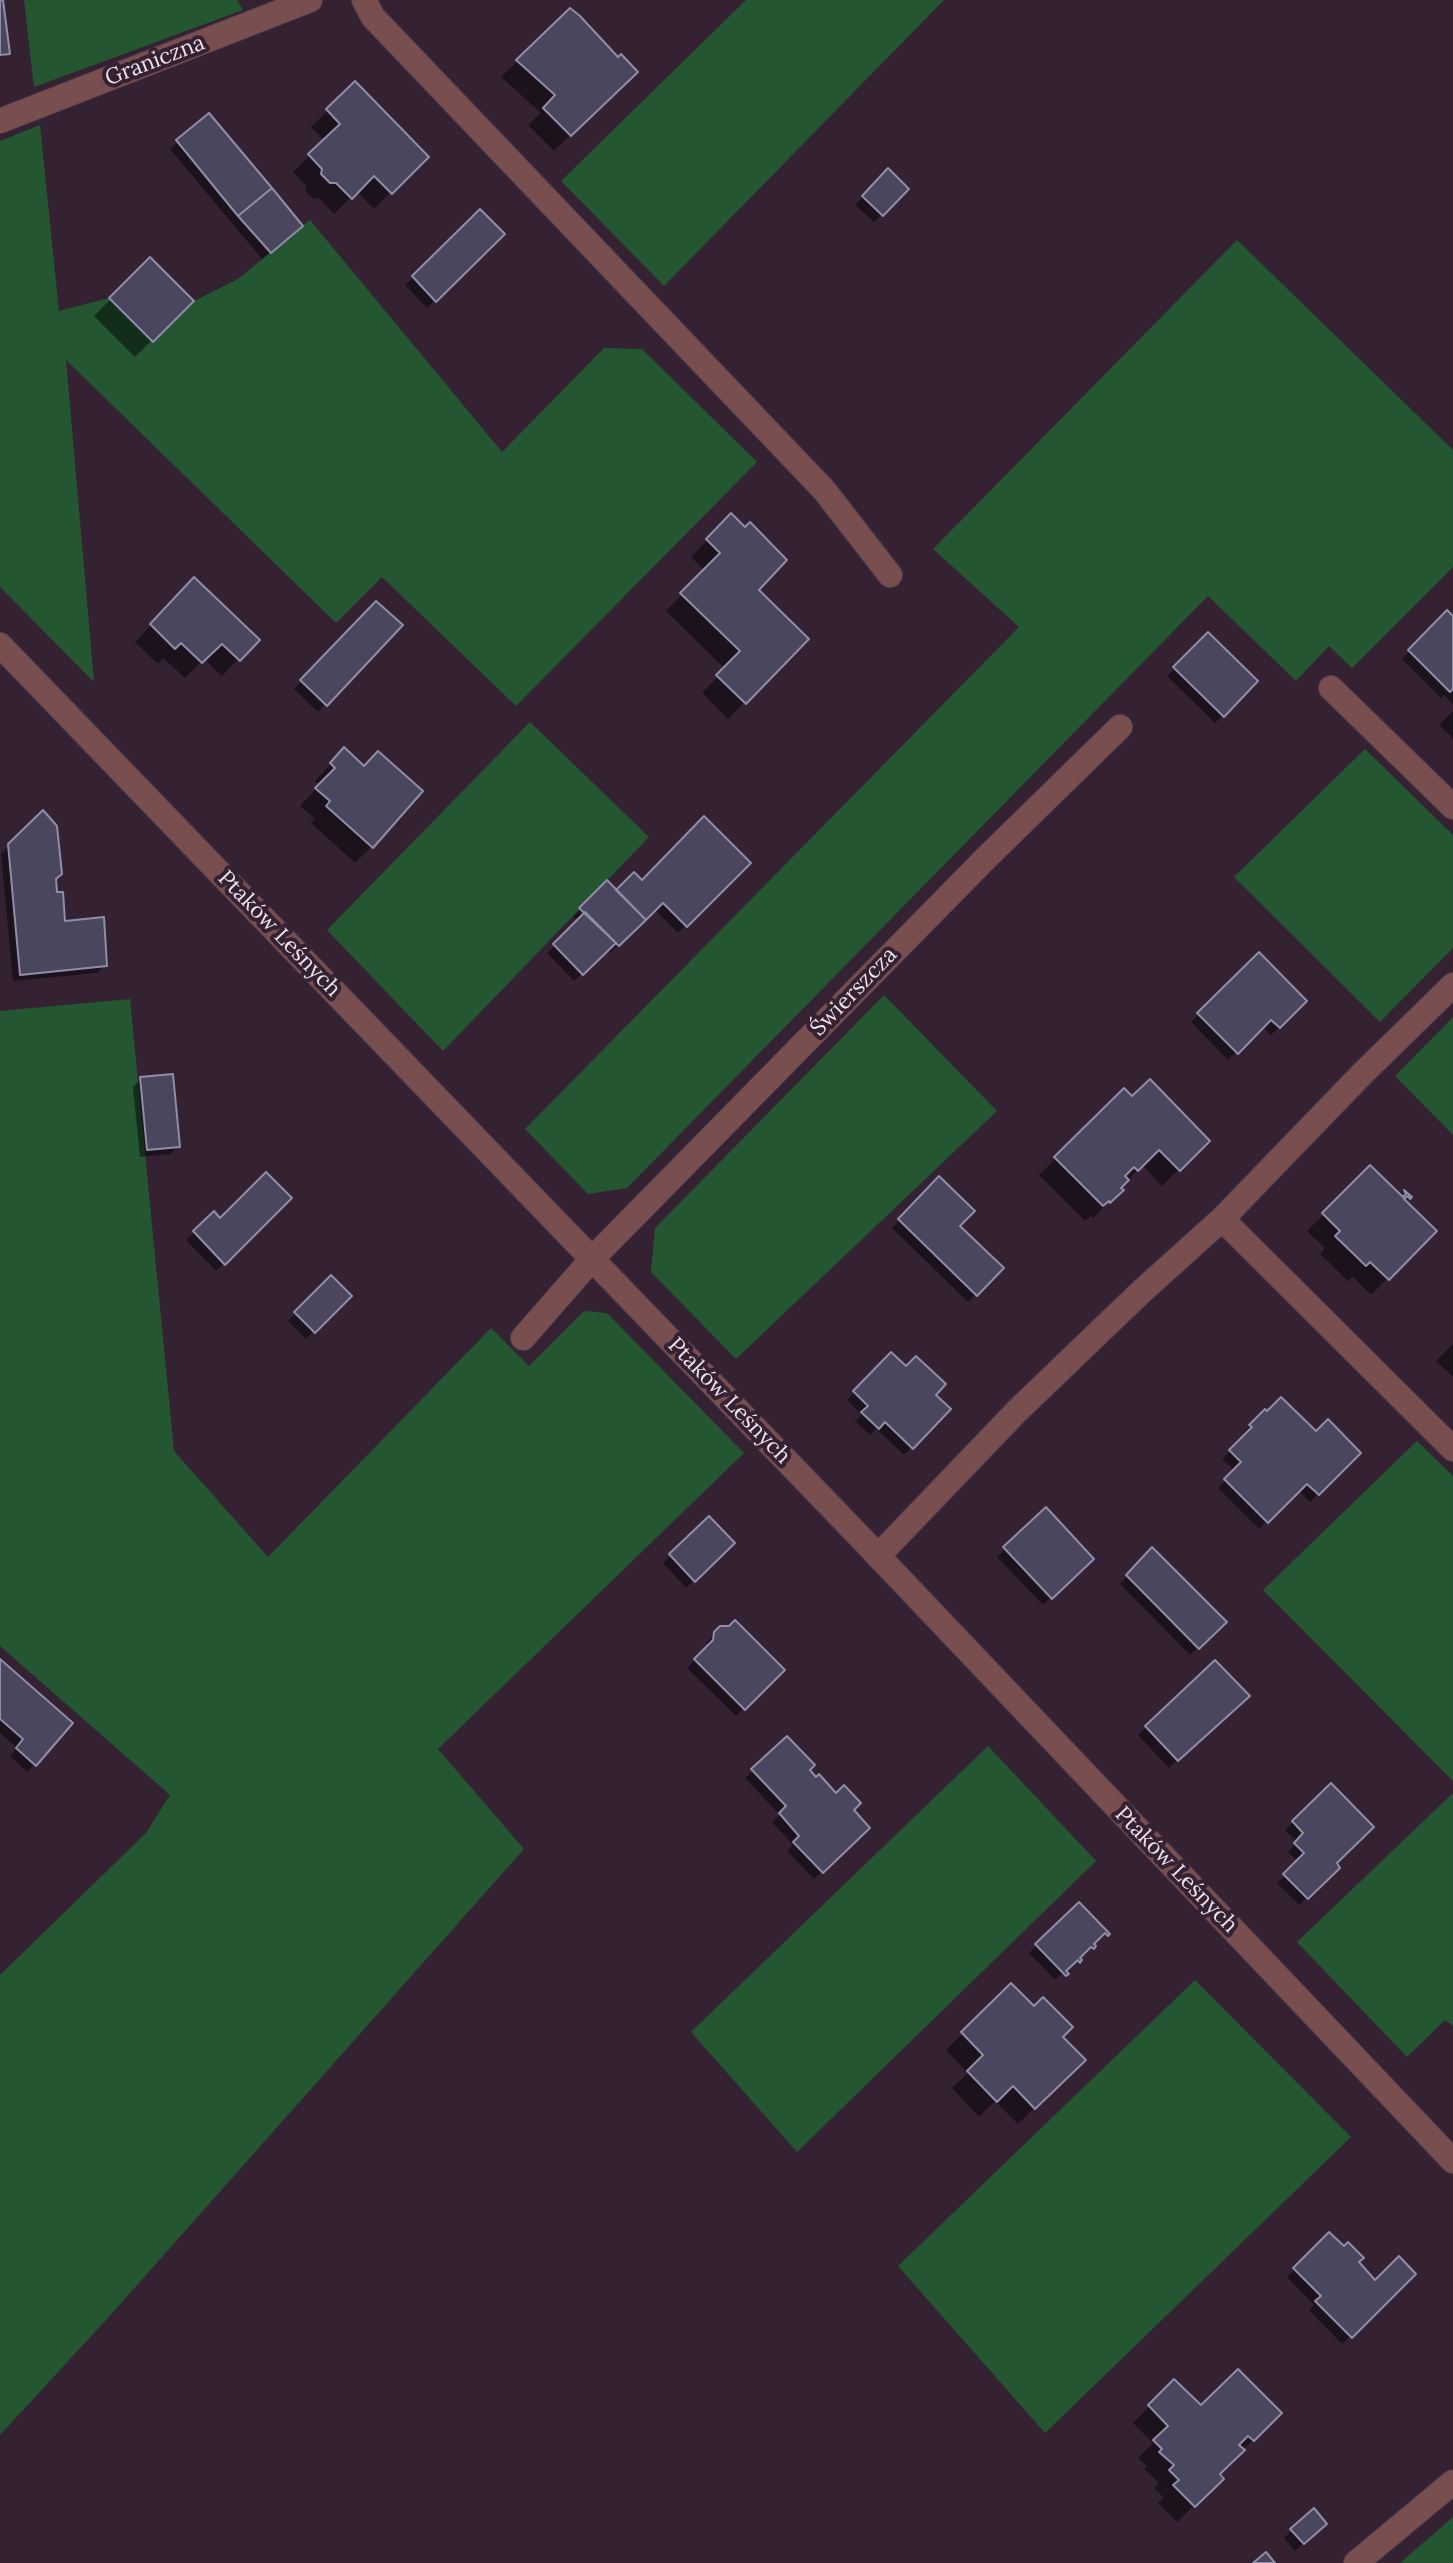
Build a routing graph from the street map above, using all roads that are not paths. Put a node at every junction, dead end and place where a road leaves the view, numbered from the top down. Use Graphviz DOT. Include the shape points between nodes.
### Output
graph roads {
  1 [pos="310,0"];
  2 [pos="364,0"];
  3 [pos="0,121"];
  4 [pos="890,575"];
  5 [pos="0,645"];
  6 [pos="1331,688"];
  7 [pos="1120,727"];
  8 [pos="1453,807"];
  9 [pos="1453,985"];
  10 [pos="1222,1219"];
  11 [pos="592,1259"];
  12 [pos="523,1338"];
  13 [pos="1453,1449"];
  14 [pos="878,1556"];
  15 [pos="1453,2161"];
  16 [pos="1453,2482"];
  17 [pos="1356,2563"];
  1 -- 3 [label="street, Graniczna"];
  2 -- 4 [label="street" via="373,17 824,490"];
  5 -- 11 [label="street, Ptaków Leśnych"];
  6 -- 8 [label="street"];
  7 -- 11 [label="street, Świerszcza"];
  9 -- 10 [label="street"];
  10 -- 13 [label="street"];
  10 -- 14 [label="street" via="1017,1411"];
  11 -- 12 [label="street, Świerszcza"];
  11 -- 14 [label="street, Ptaków Leśnych"];
  14 -- 15 [label="street, Ptaków Leśnych"];
  16 -- 17 [label="street"];
}
